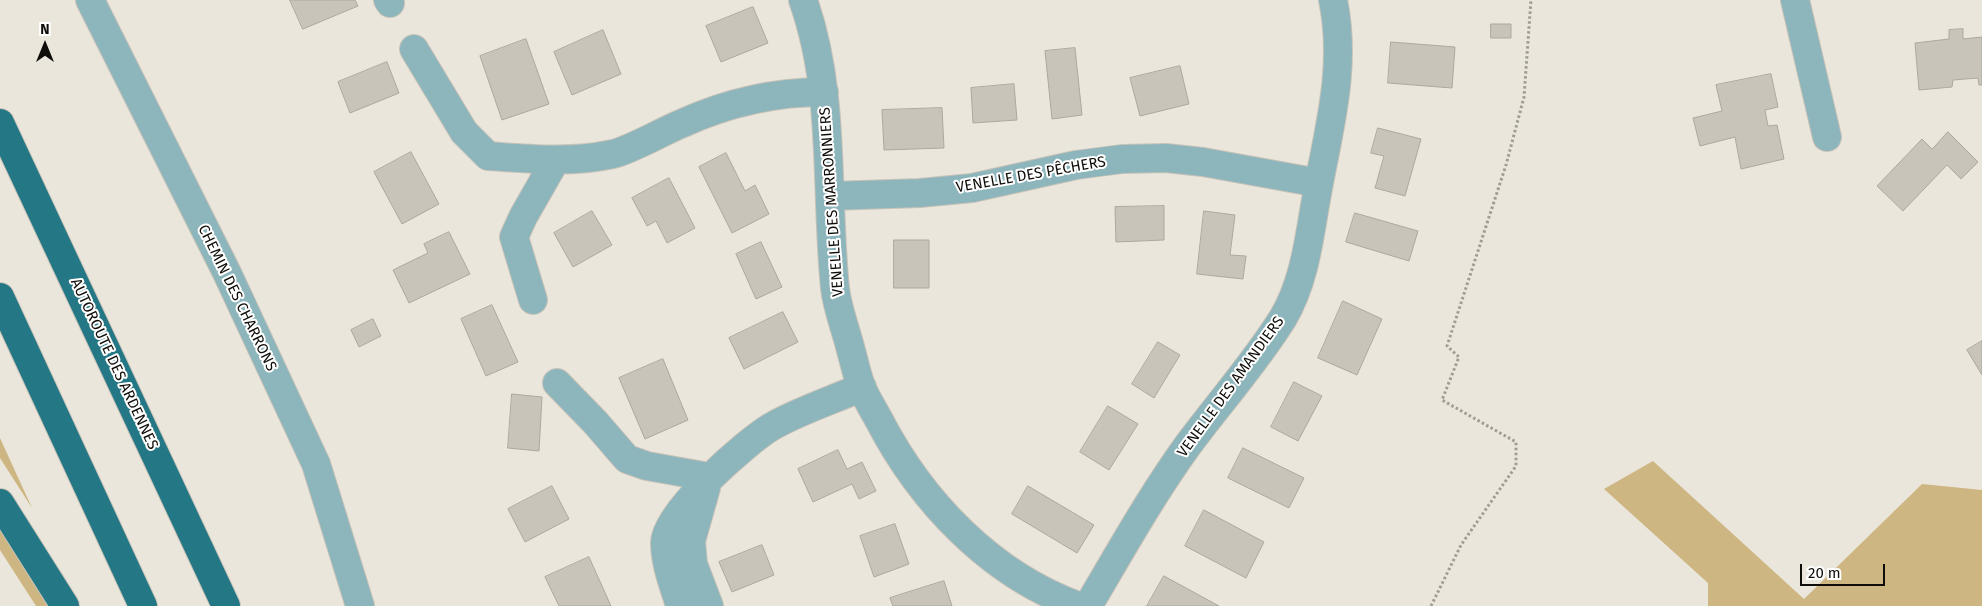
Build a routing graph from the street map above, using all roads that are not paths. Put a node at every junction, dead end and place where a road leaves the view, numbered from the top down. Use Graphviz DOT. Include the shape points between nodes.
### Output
graph roads {
  1 [pos="90,0"];
  2 [pos="803,0"];
  3 [pos="1333,0"];
  4 [pos="1794,0"];
  5 [pos="414,49"];
  6 [pos="824,92"];
  7 [pos="0,123"];
  8 [pos="1826,137"];
  9 [pos="555,161"];
  10 [pos="1319,182"];
  11 [pos="832,196"];
  12 [pos="0,297"];
  13 [pos="533,300"];
  14 [pos="557,383"];
  15 [pos="862,387"];
  16 [pos="709,477"];
  17 [pos="0,503"];
  18 [pos="65,606"];
  19 [pos="144,606"];
  20 [pos="226,606"];
  21 [pos="360,606"];
  22 [pos="680,606"];
  23 [pos="709,606"];
  24 [pos="1078,606"];
  25 [pos="1088,606"];
  1 -- 21 [label="street, CHEMIN DES CHARRONS" via="227,273 316,464"];
  2 -- 6 [label="street, VENELLE DES MARRONNIERS" via="818,54"];
  3 -- 10 [label="street, VENELLE DES AMANDIERS" via="1338,25 1338,82"];
  4 -- 8 [label="street"];
  5 -- 9 [label="street" via="464,132 488,156"];
  6 -- 9 [label="street" via="795,92 730,106 686,121 615,154"];
  6 -- 11 [label="street, VENELLE DES MARRONNIERS"];
  7 -- 20 [label="highway, AUTOROUTE DES ARDENNES"];
  9 -- 13 [label="street" via="514,237"];
  10 -- 11 [label="street, VENELLE DES PÊCHERS" via="1203,162 1166,158 1122,159 1076,164 972,188"];
  10 -- 25 [label="street, VENELLE DES AMANDIERS" via="1301,271 1283,317 1187,447"];
  11 -- 15 [label="street, VENELLE DES MARRONNIERS" via="836,290"];
  12 -- 19 [label="highway"];
  14 -- 16 [label="street" via="627,459"];
  15 -- 16 [label="street" via="770,427"];
  15 -- 24 [label="street, VENELLE DES MARRONNIERS" via="892,446 942,511 1006,568 1035,588"];
  16 -- 22 [label="street" via="671,523 664,542"];
  16 -- 23 [label="street" via="691,541 693,564"];
  17 -- 18 [label="highway"];
}
